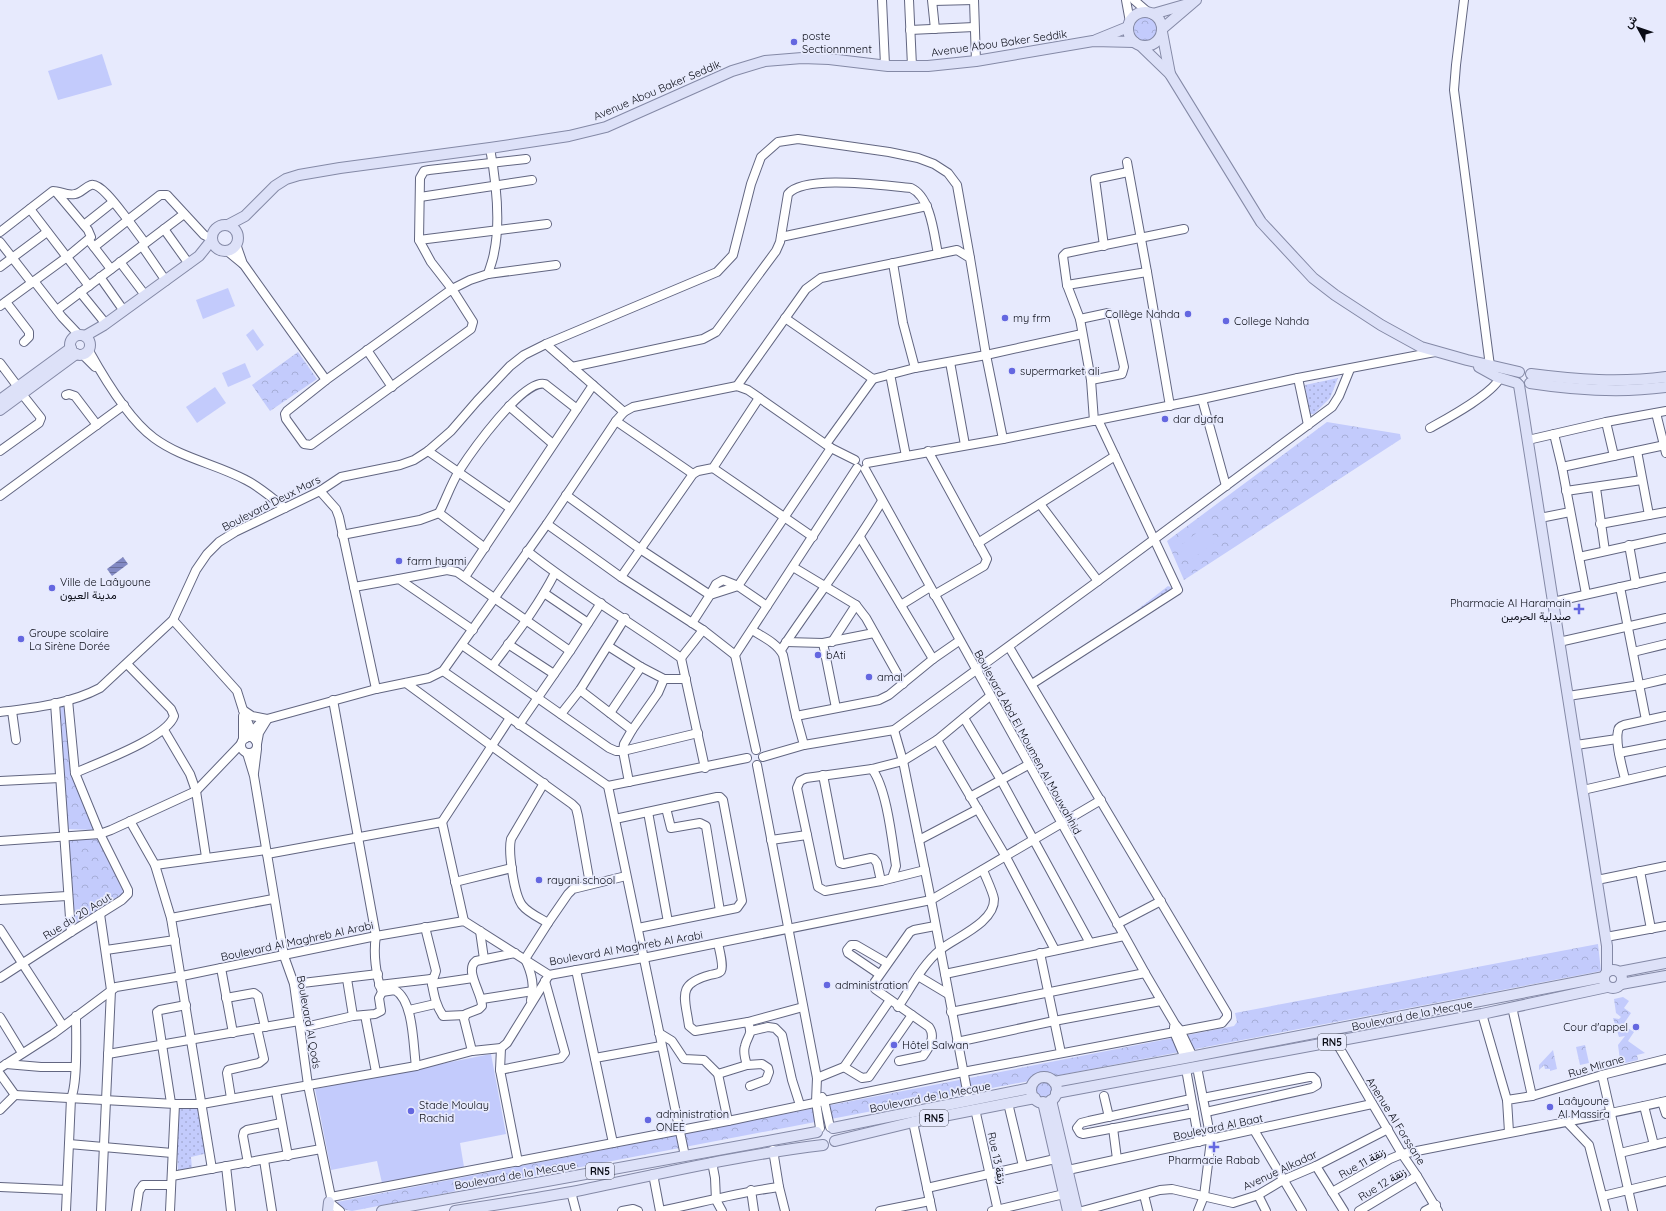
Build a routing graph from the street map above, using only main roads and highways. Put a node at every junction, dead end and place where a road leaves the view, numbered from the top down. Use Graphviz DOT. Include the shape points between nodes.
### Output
graph roads {
  1 [pos="1193,2"];
  2 [pos="1151,13"];
  3 [pos="1129,25"];
  4 [pos="1162,30"];
  5 [pos="1093,41"];
  6 [pos="1137,44"];
  7 [pos="1170,74"];
  8 [pos="245,216"];
  9 [pos="228,225"];
  10 [pos="211,239"];
  11 [pos="237,240"];
  12 [pos="223,251"];
  13 [pos="199,256"];
  14 [pos="105,325"];
  15 [pos="79,336"];
  16 [pos="82,351"];
  17 [pos="1467,360"];
  18 [pos="1519,372"];
  19 [pos="1666,377"];
  20 [pos="1530,380"];
  21 [pos="1518,384"];
  22 [pos="1666,387"];
  23 [pos="20,390"];
  24 [pos="0,400"];
  25 [pos="0,410"];
  26 [pos="1526,429"];
  27 [pos="1666,964"];
  28 [pos="1611,976"];
  29 [pos="1666,976"];
  30 [pos="1621,984"];
  31 [pos="1054,1082"];
  32 [pos="1031,1088"];
  33 [pos="1046,1098"];
  34 [pos="825,1129"];
  35 [pos="834,1141"];
  36 [pos="823,1144"];
  37 [pos="382,1211"];
  38 [pos="455,1211"];
  39 [pos="1068,1211"];
  40 [pos="1077,1211"];
  1 -- 2 [label="main road"];
  1 -- 4 [label="main road"];
  2 -- 3 [label="main road" via="1138,14"];
  2 -- 4 [label="main road" via="1158,18"];
  3 -- 5 [label="main road, Avenue Abou Baker Seddik"];
  3 -- 6 [label="main road" via="1129,35"];
  4 -- 6 [label="main road" via="1160,38 1155,43 1148,46"];
  4 -- 7 [label="main road"];
  5 -- 6 [label="main road, Avenue Abou Baker Seddik"];
  5 -- 8 [label="main road, Avenue Abou Baker Seddik" via="976,61 928,66 808,58 765,61 732,71 606,127 569,136 299,175 286,179 276,186"];
  6 -- 7 [label="main road"];
  7 -- 17 [label="main road" via="1261,222 1313,278 1335,295 1421,347"];
  8 -- 9 [label="main road, Avenue Abou Baker Seddik"];
  8 -- 11 [label="main road, Avenue Abou Baker Seddik"];
  9 -- 10 [label="main road" via="217,227"];
  9 -- 11 [label="main road" via="233,227"];
  10 -- 12 [label="main road"];
  10 -- 13 [label="main road"];
  11 -- 12 [label="main road" via="233,249"];
  12 -- 13 [label="main road"];
  13 -- 14 [label="main road"];
  14 -- 15 [label="main road"];
  14 -- 16 [label="main road"];
  15 -- 16 [label="main road" via="89,340"];
  15 -- 16 [label="main road" via="71,341"];
  16 -- 23 [label="main road"];
  17 -- 18 [label="main road"];
  17 -- 21 [label="main road" via="1500,378"];
  18 -- 20 [label="main road" via="1526,370"];
  18 -- 21 [label="main road" via="1516,376"];
  19 -- 20 [label="main road" via="1604,381"];
  20 -- 21 [label="main road" via="1524,386"];
  20 -- 22 [label="main road" via="1562,387 1607,390"];
  20 -- 26 [label="main road"];
  21 -- 26 [label="main road"];
  23 -- 24 [label="main road"];
  23 -- 25 [label="main road"];
  26 -- 28 [label="main road"];
  27 -- 28 [label="main road, Boulevard de la Mecque / RN5"];
  28 -- 30 [label="main road" via="1623,979"];
  28 -- 30 [label="main road, RN5" via="1615,988"];
  28 -- 31 [label="main road, Boulevard de la Mecque / RN5"];
  28 -- 33 [label="main road, Boulevard de la Mecque / RN5" via="1482,1014"];
  29 -- 30 [label="main road, RN5"];
  31 -- 32 [label="main road, RN5" via="1047,1077 1038,1078"];
  31 -- 33 [label="main road" via="1056,1089"];
  32 -- 33 [label="main road" via="1032,1095"];
  32 -- 34 [label="main road, Boulevard de la Mecque / RN5"];
  33 -- 35 [label="main road, Boulevard de la Mecque / RN5" via="976,1109"];
  33 -- 39 [label="main road" via="1055,1159"];
  33 -- 40 [label="main road" via="1068,1170"];
  34 -- 35 [label="main road" via="836,1136"];
  34 -- 36 [label="main road" via="818,1141"];
  34 -- 37 [label="main road, Boulevard de la Mecque / RN5"];
  35 -- 36 [label="main road, RN5" via="831,1144"];
  36 -- 38 [label="main road, RN5" via="773,1150 571,1192"];
}
